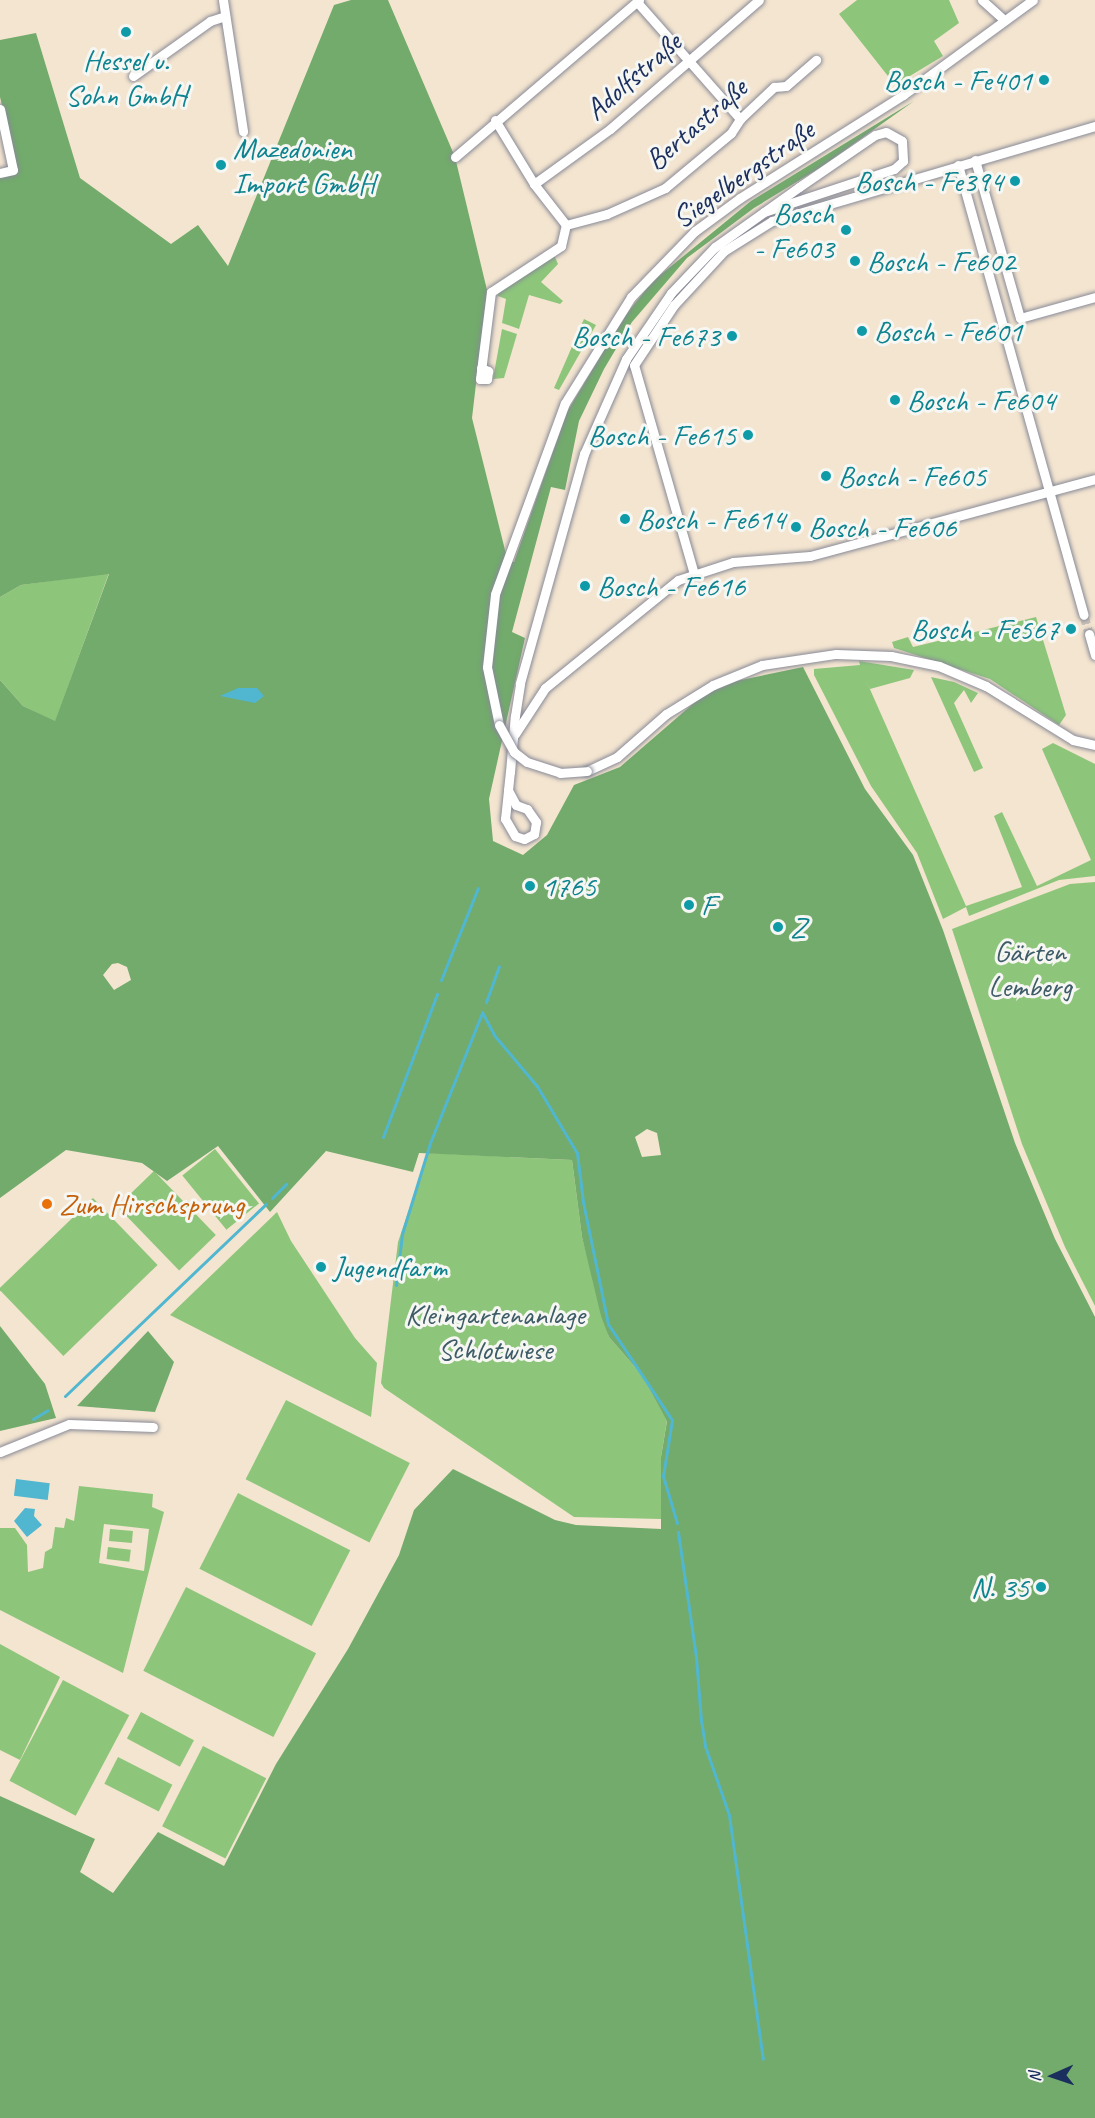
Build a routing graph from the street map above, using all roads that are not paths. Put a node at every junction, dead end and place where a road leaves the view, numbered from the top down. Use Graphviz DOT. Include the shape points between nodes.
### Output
graph roads {
  1 [pos="223,0"];
  2 [pos="759,0"];
  3 [pos="982,0"];
  4 [pos="1033,0"];
  5 [pos="638,1"];
  6 [pos="225,16"];
  7 [pos="1003,19"];
  8 [pos="689,60"];
  9 [pos="816,60"];
  10 [pos="133,76"];
  11 [pos="0,109"];
  12 [pos="740,119"];
  13 [pos="495,120"];
  14 [pos="1095,126"];
  15 [pos="243,131"];
  16 [pos="455,157"];
  17 [pos="975,160"];
  18 [pos="958,165"];
  19 [pos="828,166"];
  20 [pos="0,173"];
  21 [pos="534,184"];
  22 [pos="835,186"];
  23 [pos="764,212"];
  24 [pos="566,225"];
  25 [pos="1095,297"];
  26 [pos="481,368"];
  27 [pos="1095,479"];
  28 [pos="1048,492"];
  29 [pos="694,574"];
  30 [pos="1084,615"];
  31 [pos="1092,637"];
  32 [pos="1095,656"];
  33 [pos="513,737"];
  34 [pos="1095,746"];
  35 [pos="508,790"];
  36 [pos="153,1427"];
  37 [pos="0,1452"];
  1 -- 6 [label="street"];
  2 -- 8 [label="street, Adolfstraße"];
  3 -- 7 [label="street"];
  4 -- 7 [label="street, Siegelbergstraße"];
  5 -- 8 [label="street"];
  5 -- 13 [label="street"];
  6 -- 10 [label="street" via="210,21"];
  6 -- 15 [label="street"];
  7 -- 34 [label="street, Siegelbergstraße, bridge" via="903,95 740,198 695,231 652,272 615,319 565,403 495,594 487,668 499,725 514,752 527,762 560,772 587,771 617,757 666,714 713,685 762,665 836,654 891,656 939,666 986,686 1073,740"];
  8 -- 12 [label="street"];
  8 -- 21 [label="street, Adolfstraße" via="610,129"];
  9 -- 12 [label="street, Bertastraße" via="786,86 774,87"];
  11 -- 20 [label="street" via="13,170"];
  12 -- 24 [label="street, Bertastraße" via="731,134 665,188 607,214"];
  13 -- 16 [label="street"];
  13 -- 21 [label="street"];
  14 -- 17 [label="street"];
  17 -- 18 [label="street"];
  17 -- 25 [label="street" via="1020,318"];
  18 -- 28 [label="street"];
  18 -- 29 [label="street" via="823,203 763,227 724,251 674,305 634,365"];
  19 -- 22 [label="street" via="824,179"];
  19 -- 22 [label="street" via="875,135 886,132 902,141 903,161 894,169"];
  19 -- 23 [label="street"];
  21 -- 24 [label="street"];
  22 -- 23 [label="street"];
  23 -- 33 [label="street" via="715,247 683,279 645,329 610,388 584,454 528,649"];
  24 -- 26 [label="street" via="561,246 490,292"];
  27 -- 28 [label="street"];
  28 -- 29 [label="street" via="810,556 733,562"];
  28 -- 30 [label="street"];
  29 -- 33 [label="street" via="665,587 545,688"];
  31 -- 32 [label="street"];
  33 -- 35 [label="street"];
  35 -- 35 [label="street" via="516,805 527,809 536,822 534,834 524,839 515,836 505,819"];
  36 -- 37 [label="street" via="69,1424"];
}
